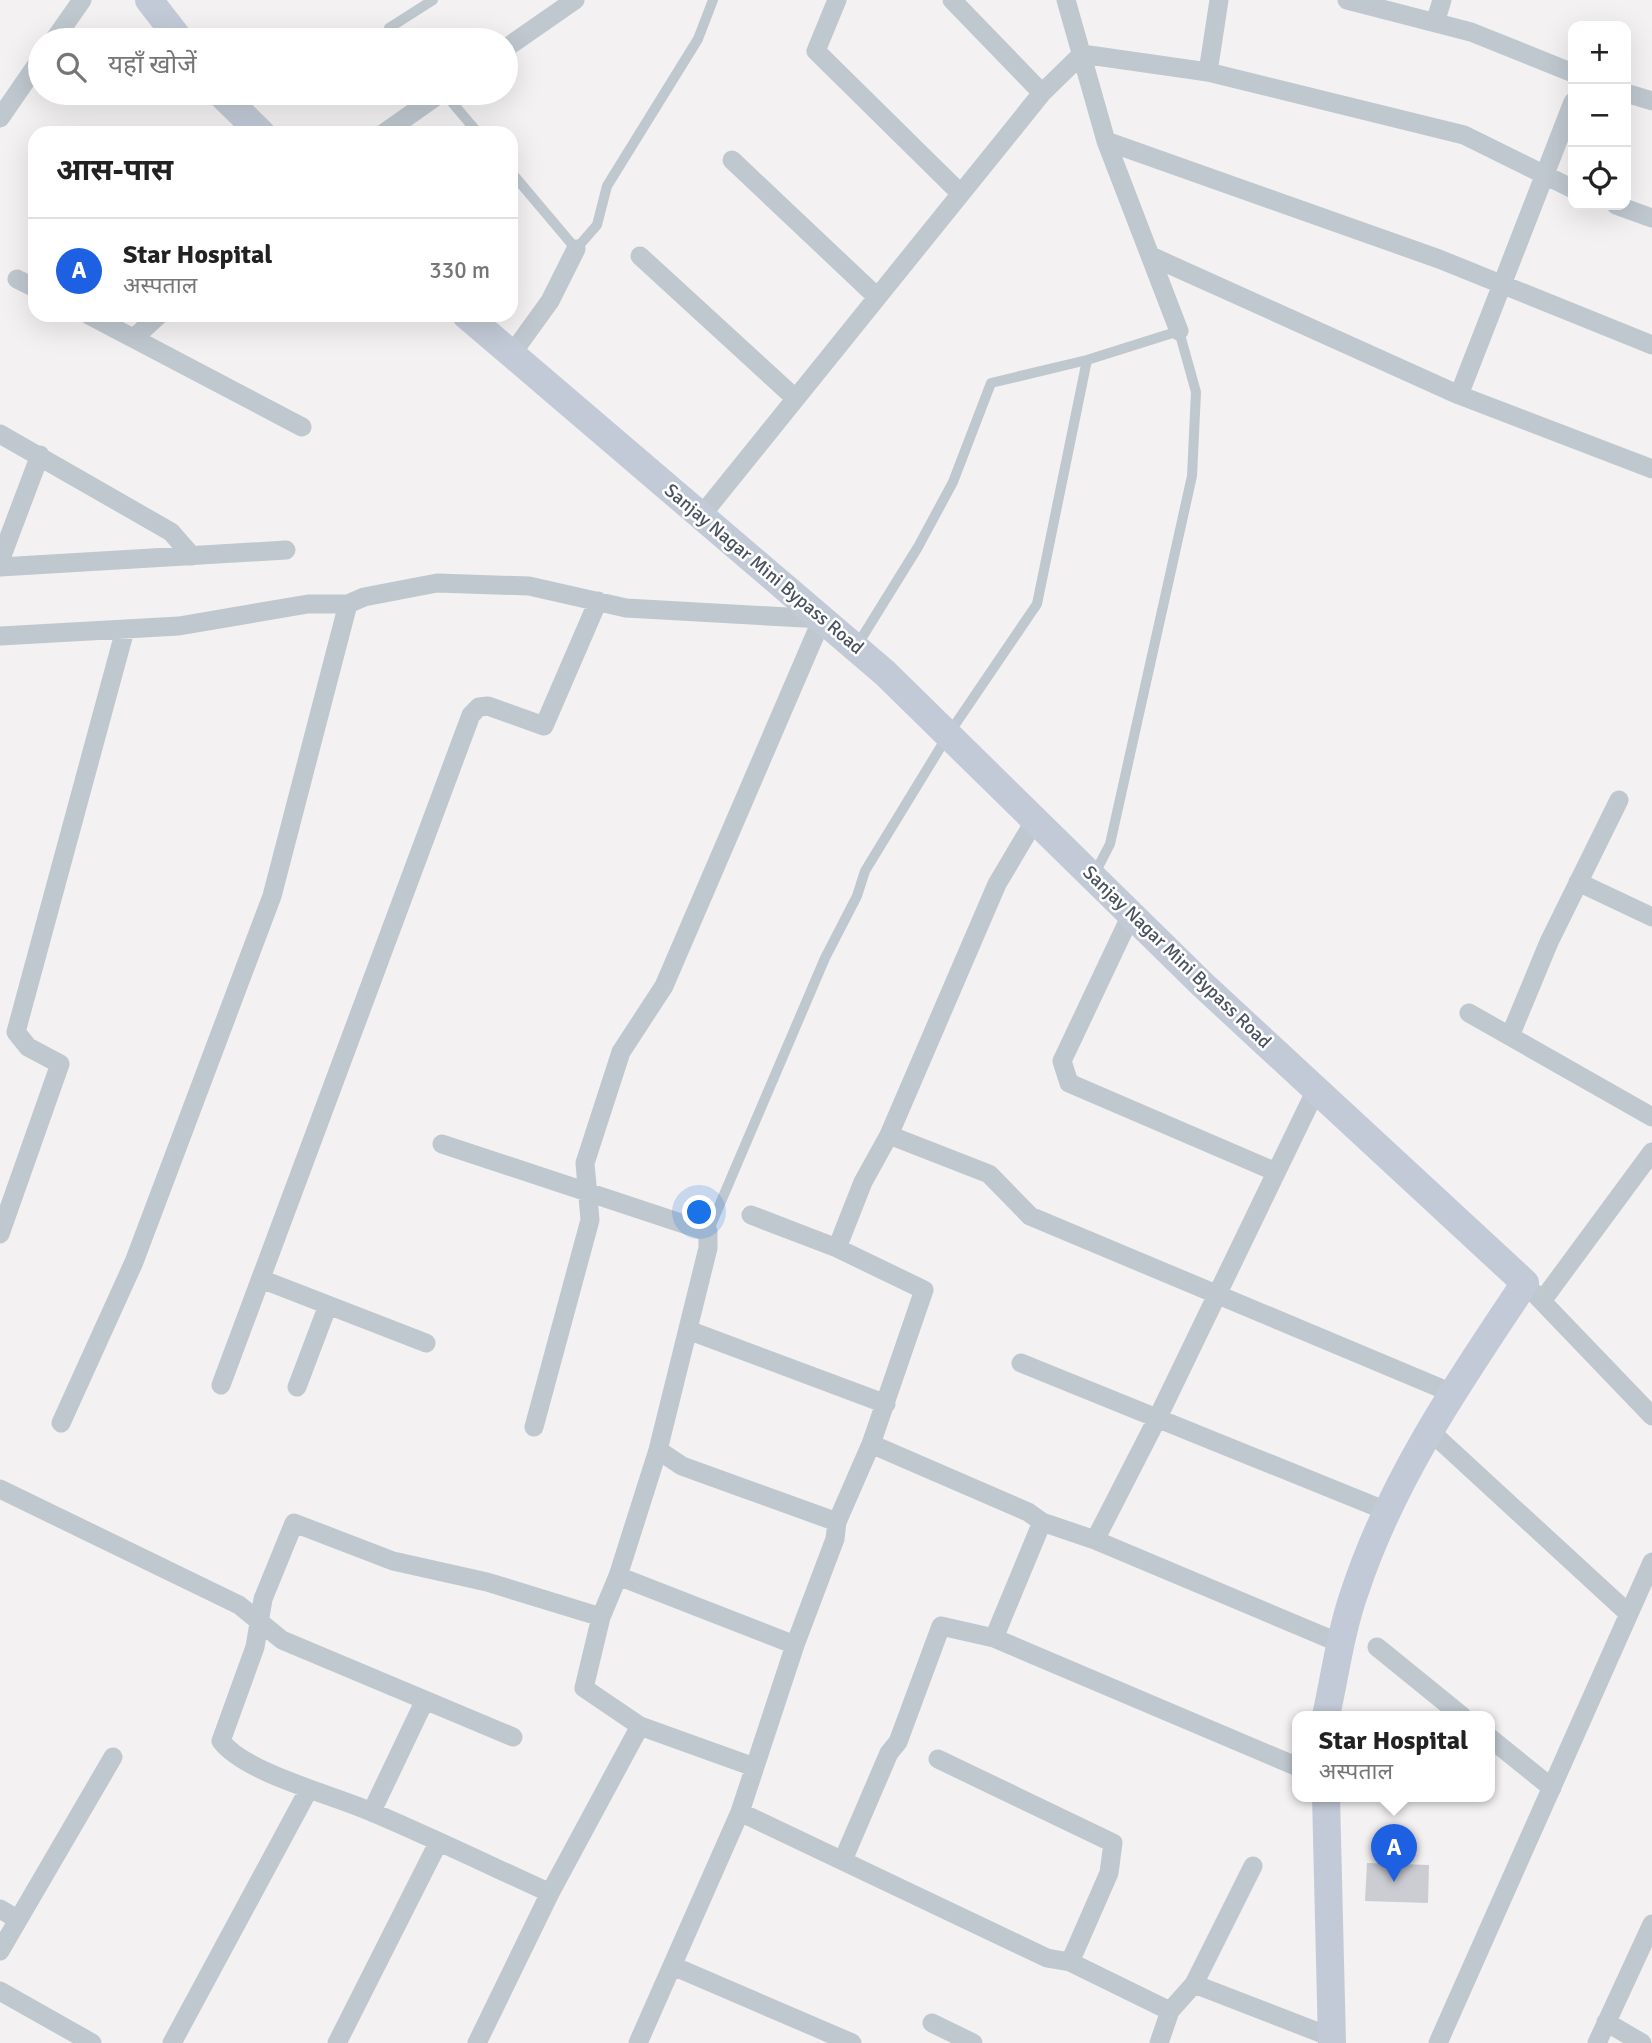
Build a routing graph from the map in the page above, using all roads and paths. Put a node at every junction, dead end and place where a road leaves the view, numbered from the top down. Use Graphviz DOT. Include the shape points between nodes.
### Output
graph roads {
  1 [pos="82,0"];
  2 [pos="150,0"];
  3 [pos="433,0"];
  4 [pos="575,0"];
  5 [pos="713,0"];
  6 [pos="837,0"];
  7 [pos="952,0"];
  8 [pos="1066,0"];
  9 [pos="1219,0"];
  10 [pos="1347,0"];
  11 [pos="1442,0"];
  12 [pos="1435,23"];
  13 [pos="62,28"];
  14 [pos="171,28"];
  15 [pos="389,28"];
  16 [pos="518,40"];
  17 [pos="1082,54"];
  18 [pos="1568,71"];
  19 [pos="1208,72"];
  20 [pos="28,77"];
  21 [pos="1042,93"];
  22 [pos="1631,95"];
  23 [pos="1652,102"];
  24 [pos="232,105"];
  25 [pos="425,105"];
  26 [pos="454,105"];
  27 [pos="1568,115"];
  28 [pos="0,118"];
  29 [pos="254,126"];
  30 [pos="394,126"];
  31 [pos="472,126"];
  32 [pos="1106,141"];
  33 [pos="732,160"];
  34 [pos="1544,175"];
  35 [pos="518,180"];
  36 [pos="1568,187"];
  37 [pos="960,193"];
  38 [pos="1630,210"];
  39 [pos="1652,218"];
  40 [pos="576,249"];
  41 [pos="640,256"];
  42 [pos="1153,257"];
  43 [pos="17,279"];
  44 [pos="28,284"];
  45 [pos="1502,286"];
  46 [pos="877,297"];
  47 [pos="104,322"];
  48 [pos="151,322"];
  49 [pos="474,322"];
  50 [pos="1179,331"];
  51 [pos="135,337"];
  52 [pos="1652,345"];
  53 [pos="511,355"];
  54 [pos="1087,360"];
  55 [pos="1460,395"];
  56 [pos="796,398"];
  57 [pos="302,427"];
  58 [pos="0,434"];
  59 [pos="40,455"];
  60 [pos="1652,469"];
  61 [pos="701,516"];
  62 [pos="286,550"];
  63 [pos="192,556"];
  64 [pos="0,561"];
  65 [pos="0,567"];
  66 [pos="598,601"];
  67 [pos="348,604"];
  68 [pos="822,619"];
  69 [pos="125,630"];
  70 [pos="0,636"];
  71 [pos="855,648"];
  72 [pos="948,735"];
  73 [pos="1619,800"];
  74 [pos="1035,820"];
  75 [pos="1093,878"];
  76 [pos="1578,882"];
  77 [pos="1131,915"];
  78 [pos="1652,917"];
  79 [pos="1469,1013"];
  80 [pos="1510,1035"];
  81 [pos="1316,1090"];
  82 [pos="1652,1117"];
  83 [pos="889,1135"];
  84 [pos="442,1144"];
  85 [pos="1652,1152"];
  86 [pos="1276,1172"];
  87 [pos="587,1193"];
  88 [pos="751,1215"];
  89 [pos="708,1232"];
  90 [pos="0,1234"];
  91 [pos="837,1248"];
  92 [pos="261,1279"];
  93 [pos="1533,1292"];
  94 [pos="1216,1296"];
  95 [pos="328,1305"];
  96 [pos="688,1330"];
  97 [pos="426,1343"];
  98 [pos="1021,1363"];
  99 [pos="221,1385"];
  100 [pos="297,1387"];
  101 [pos="1452,1392"];
  102 [pos="886,1404"];
  103 [pos="1652,1416"];
  104 [pos="1158,1417"];
  105 [pos="61,1423"];
  106 [pos="534,1427"];
  107 [pos="1430,1431"];
  108 [pos="872,1444"];
  109 [pos="658,1450"];
  110 [pos="0,1489"];
  111 [pos="1388,1512"];
  112 [pos="837,1522"];
  113 [pos="1042,1522"];
  114 [pos="1095,1540"];
  115 [pos="1652,1562"];
  116 [pos="618,1577"];
  117 [pos="1629,1614"];
  118 [pos="601,1616"];
  119 [pos="261,1621"];
  120 [pos="994,1638"];
  121 [pos="1342,1644"];
  122 [pos="795,1645"];
  123 [pos="1377,1647"];
  124 [pos="424,1702"];
  125 [pos="1327,1711"];
  126 [pos="1456,1711"];
  127 [pos="640,1726"];
  128 [pos="513,1737"];
  129 [pos="1495,1742"];
  130 [pos="113,1757"];
  131 [pos="938,1759"];
  132 [pos="1292,1764"];
  133 [pos="754,1767"];
  134 [pos="1552,1788"];
  135 [pos="309,1789"];
  136 [pos="1326,1802"];
  137 [pos="372,1811"];
  138 [pos="740,1812"];
  139 [pos="438,1843"];
  140 [pos="843,1860"];
  141 [pos="1253,1866"];
  142 [pos="550,1893"];
  143 [pos="9,1914"];
  144 [pos="1652,1924"];
  145 [pos="0,1951"];
  146 [pos="1070,1962"];
  147 [pos="673,1966"];
  148 [pos="1195,1984"];
  149 [pos="0,1991"];
  150 [pos="1170,2011"];
  151 [pos="932,2022"];
  152 [pos="1606,2022"];
  153 [pos="1331,2040"];
  154 [pos="88,2042"];
  155 [pos="172,2043"];
  156 [pos="337,2043"];
  157 [pos="477,2043"];
  158 [pos="638,2043"];
  159 [pos="852,2043"];
  160 [pos="973,2043"];
  161 [pos="1159,2043"];
  162 [pos="1438,2043"];
  163 [pos="1597,2043"];
  164 [pos="1642,2043"];
  1 -- 13 [label="street"];
  2 -- 14 [label="street"];
  3 -- 15 [label="lane"];
  4 -- 16 [label="street"];
  5 -- 40 [label="lane" via="698,39 607,186 597,225"];
  6 -- 37 [label="street" via="816,51"];
  7 -- 21 [label="street"];
  8 -- 17 [label="street"];
  9 -- 19 [label="street"];
  10 -- 12 [label="street"];
  11 -- 12 [label="street"];
  12 -- 18 [label="street" via="1471,32"];
  17 -- 19 [label="street"];
  17 -- 21 [label="street"];
  17 -- 32 [label="street"];
  19 -- 34 [label="street" via="1464,135"];
  20 -- 28 [label="street"];
  21 -- 37 [label="street"];
  22 -- 23 [label="street"];
  24 -- 29 [label="street"];
  25 -- 30 [label="street"];
  26 -- 31 [label="lane"];
  27 -- 34 [label="street"];
  32 -- 42 [label="street"];
  32 -- 45 [label="street" via="1439,259"];
  33 -- 46 [label="street"];
  34 -- 36 [label="street"];
  34 -- 45 [label="street"];
  35 -- 40 [label="lane"];
  37 -- 46 [label="street"];
  38 -- 39 [label="street"];
  40 -- 53 [label="street" via="550,300"];
  41 -- 56 [label="street"];
  42 -- 50 [label="street"];
  42 -- 55 [label="street"];
  43 -- 44 [label="street"];
  45 -- 52 [label="street"];
  45 -- 55 [label="street"];
  46 -- 56 [label="street"];
  47 -- 51 [label="street"];
  48 -- 51 [label="street"];
  49 -- 53 [label="street, Sanjay Nagar Mini Bypass Road"];
  50 -- 54 [label="lane"];
  50 -- 75 [label="lane" via="1196,392 1192,476 1110,844"];
  51 -- 57 [label="street"];
  53 -- 61 [label="street, Sanjay Nagar Mini Bypass Road"];
  54 -- 71 [label="lane" via="991,383 953,482"];
  54 -- 72 [label="lane" via="1037,604"];
  55 -- 60 [label="street"];
  56 -- 61 [label="street"];
  58 -- 59 [label="street"];
  59 -- 63 [label="street" via="171,532"];
  59 -- 64 [label="street"];
  61 -- 68 [label="street, Sanjay Nagar Mini Bypass Road"];
  62 -- 63 [label="street"];
  63 -- 65 [label="street"];
  66 -- 67 [label="street" via="529,586 437,583"];
  66 -- 68 [label="street" via="626,608"];
  66 -- 92 [label="street" via="544,726 488,706 471,715"];
  67 -- 69 [label="street" via="308,604"];
  67 -- 105 [label="street" via="272,896 134,1262"];
  68 -- 71 [label="street, Sanjay Nagar Mini Bypass Road"];
  68 -- 87 [label="street" via="664,986 621,1052 585,1163"];
  69 -- 70 [label="street"];
  69 -- 90 [label="street" via="16,1032 28,1047 60,1064"];
  71 -- 72 [label="street, Sanjay Nagar Mini Bypass Road"];
  72 -- 74 [label="street, Sanjay Nagar Mini Bypass Road"];
  72 -- 89 [label="lane" via="865,871"];
  73 -- 76 [label="street"];
  74 -- 75 [label="street, Sanjay Nagar Mini Bypass Road"];
  74 -- 83 [label="street" via="997,884"];
  75 -- 77 [label="street, Sanjay Nagar Mini Bypass Road"];
  76 -- 78 [label="street"];
  76 -- 80 [label="street"];
  77 -- 81 [label="street, Sanjay Nagar Mini Bypass Road"];
  77 -- 86 [label="street" via="1062,1061 1069,1083"];
  79 -- 80 [label="street"];
  80 -- 82 [label="street"];
  81 -- 86 [label="street"];
  81 -- 93 [label="street, Sanjay Nagar Mini Bypass Road"];
  83 -- 91 [label="street" via="863,1182"];
  83 -- 94 [label="street" via="989,1174 1030,1216"];
  84 -- 87 [label="street"];
  85 -- 93 [label="street"];
  86 -- 94 [label="street"];
  87 -- 89 [label="street"];
  87 -- 106 [label="street" via="590,1220"];
  88 -- 91 [label="street"];
  89 -- 96 [label="street"];
  91 -- 102 [label="street" via="924,1290"];
  92 -- 95 [label="street"];
  92 -- 99 [label="street"];
  93 -- 101 [label="street"];
  93 -- 103 [label="street"];
  94 -- 101 [label="street"];
  94 -- 104 [label="street"];
  95 -- 97 [label="street"];
  95 -- 100 [label="street"];
  96 -- 102 [label="street"];
  96 -- 109 [label="street"];
  98 -- 104 [label="street"];
  101 -- 107 [label="street"];
  102 -- 108 [label="street"];
  104 -- 111 [label="street"];
  104 -- 114 [label="street"];
  107 -- 111 [label="street"];
  107 -- 117 [label="street"];
  108 -- 112 [label="street"];
  108 -- 113 [label="street"];
  109 -- 112 [label="street" via="682,1466"];
  109 -- 116 [label="street"];
  110 -- 119 [label="street" via="240,1605"];
  111 -- 121 [label="street" via="1354,1591"];
  112 -- 122 [label="street" via="835,1539"];
  113 -- 114 [label="street"];
  113 -- 120 [label="street"];
  114 -- 121 [label="street"];
  115 -- 117 [label="street"];
  116 -- 118 [label="street"];
  116 -- 122 [label="street"];
  117 -- 134 [label="street"];
  118 -- 119 [label="street" via="487,1582 393,1561 294,1523 263,1599"];
  118 -- 127 [label="street" via="584,1688"];
  119 -- 124 [label="street" via="282,1640"];
  119 -- 135 [label="street" via="221,1741 230,1753"];
  120 -- 132 [label="street"];
  120 -- 140 [label="street" via="941,1626 898,1742 889,1753"];
  121 -- 125 [label="street"];
  122 -- 133 [label="street"];
  123 -- 126 [label="street"];
  124 -- 128 [label="street"];
  124 -- 137 [label="street"];
  127 -- 133 [label="street"];
  127 -- 142 [label="street"];
  129 -- 134 [label="street"];
  130 -- 143 [label="street"];
  131 -- 146 [label="street" via="1113,1843 1109,1873"];
  133 -- 138 [label="street"];
  134 -- 162 [label="street"];
  135 -- 137 [label="street"];
  135 -- 155 [label="street"];
  136 -- 153 [label="street"];
  137 -- 139 [label="street"];
  138 -- 140 [label="street"];
  138 -- 147 [label="street"];
  139 -- 142 [label="street"];
  139 -- 156 [label="street"];
  140 -- 146 [label="street" via="1047,1958"];
  141 -- 148 [label="street"];
  142 -- 157 [label="street"];
  143 -- 145 [label="street"];
  144 -- 152 [label="street"];
  146 -- 150 [label="street"];
  147 -- 158 [label="street"];
  147 -- 159 [label="street"];
  148 -- 150 [label="street"];
  148 -- 153 [label="street"];
  149 -- 154 [label="street"];
  150 -- 161 [label="street"];
  151 -- 160 [label="street"];
  152 -- 163 [label="street"];
  152 -- 164 [label="street"];
}
